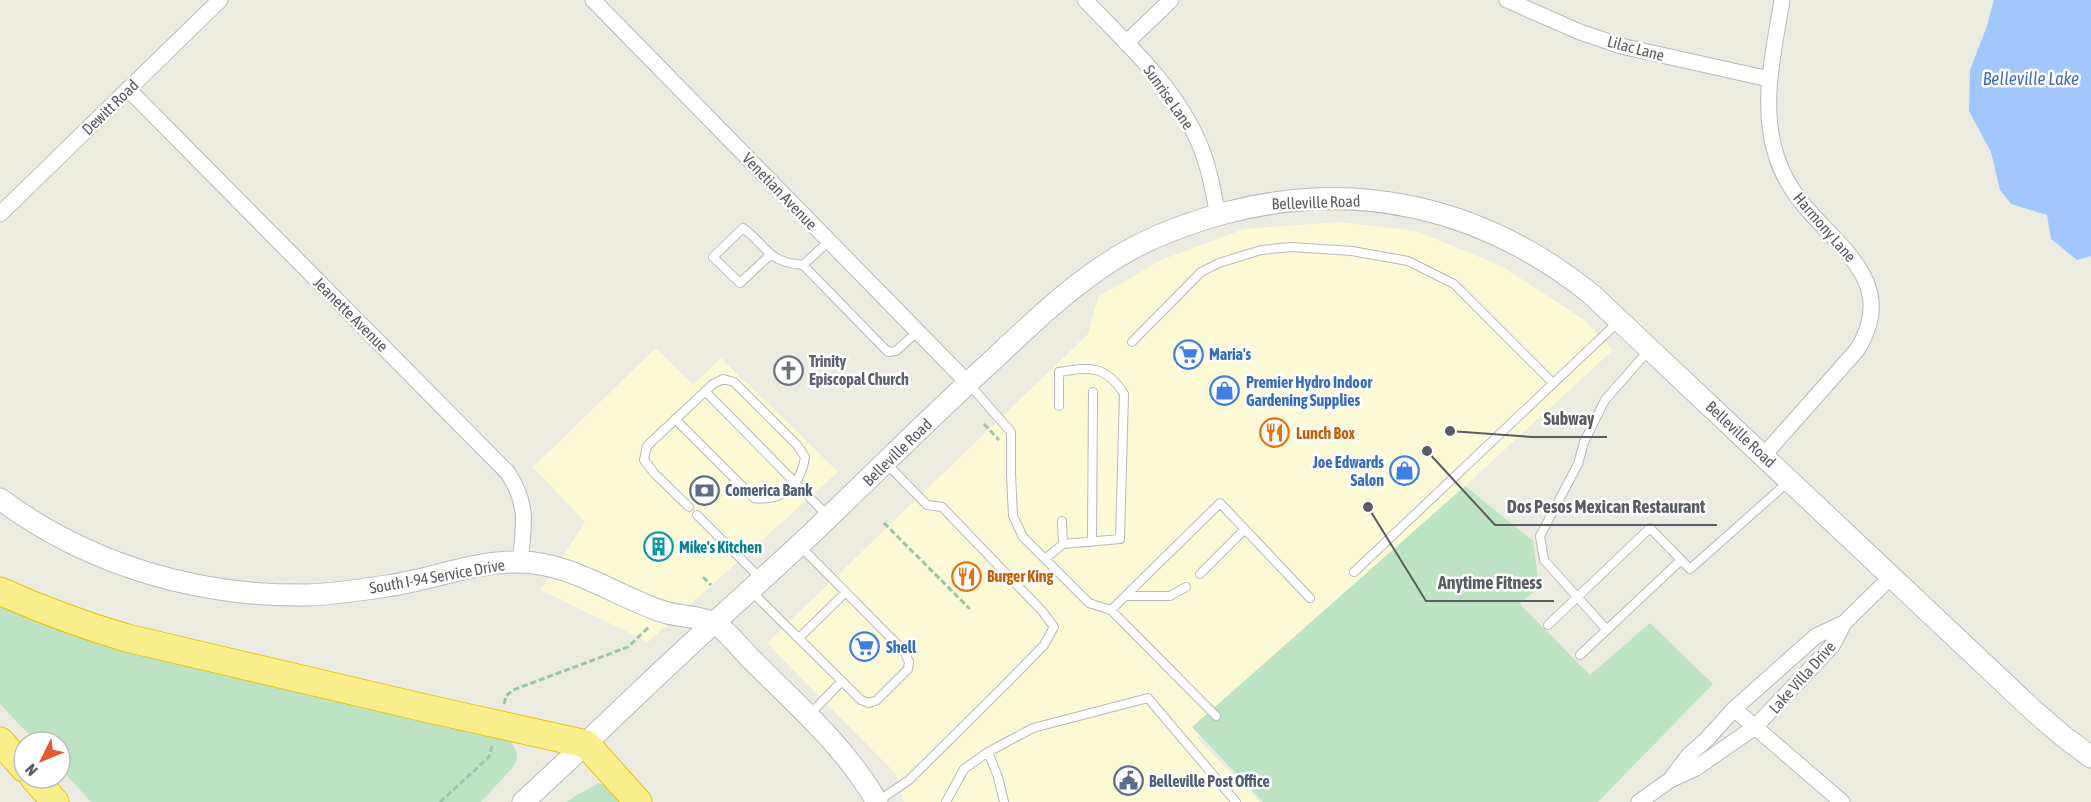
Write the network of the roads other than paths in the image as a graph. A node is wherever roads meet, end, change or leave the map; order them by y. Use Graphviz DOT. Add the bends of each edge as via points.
graph roads {
  1 [pos="220,0"];
  2 [pos="592,0"];
  3 [pos="1085,0"];
  4 [pos="1171,0"];
  5 [pos="1507,0"];
  6 [pos="1782,0"];
  7 [pos="1126,43"];
  8 [pos="1769,79"];
  9 [pos="128,89"];
  10 [pos="0,214"];
  11 [pos="1218,215"];
  12 [pos="829,241"];
  13 [pos="770,255"];
  14 [pos="803,265"];
  15 [pos="1619,320"];
  16 [pos="918,331"];
  17 [pos="1132,342"];
  18 [pos="1650,349"];
  19 [pos="968,383"];
  20 [pos="1553,383"];
  21 [pos="705,391"];
  22 [pos="1093,392"];
  23 [pos="1059,406"];
  24 [pos="675,419"];
  25 [pos="1764,455"];
  26 [pos="886,463"];
  27 [pos="1790,480"];
  28 [pos="797,483"];
  29 [pos="0,499"];
  30 [pos="689,507"];
  31 [pos="697,515"];
  32 [pos="829,517"];
  33 [pos="1062,520"];
  34 [pos="1245,529"];
  35 [pos="1092,542"];
  36 [pos="799,544"];
  37 [pos="1063,544"];
  38 [pos="1045,559"];
  39 [pos="1681,560"];
  40 [pos="520,562"];
  41 [pos="1354,572"];
  42 [pos="1200,574"];
  43 [pos="1892,576"];
  44 [pos="755,584"];
  45 [pos="1186,587"];
  46 [pos="0,591"];
  47 [pos="846,592"];
  48 [pos="1126,596"];
  49 [pos="1310,598"];
  50 [pos="1577,598"];
  51 [pos="1111,610"];
  52 [pos="714,623"];
  53 [pos="1844,623"];
  54 [pos="1548,625"];
  55 [pos="1607,630"];
  56 [pos="799,638"];
  57 [pos="1580,655"];
  58 [pos="842,681"];
  59 [pos="1734,709"];
  60 [pos="808,716"];
  61 [pos="1216,716"];
  62 [pos="1755,727"];
  63 [pos="0,741"];
  64 [pos="586,744"];
  65 [pos="988,752"];
  66 [pos="12,754"];
  67 [pos="2091,757"];
  68 [pos="1671,780"];
  69 [pos="44,790"];
  70 [pos="55,802"];
  71 [pos="523,802"];
  72 [pos="638,802"];
  73 [pos="877,802"];
  74 [pos="946,802"];
  75 [pos="1004,802"];
  76 [pos="1236,802"];
  77 [pos="1640,802"];
  78 [pos="1842,802"];
  1 -- 9 [label="street, Dewitt Road"];
  2 -- 12 [label="street, Venetian Avenue"];
  3 -- 7 [label="street, Sunrise Lane"];
  4 -- 7 [label="street"];
  5 -- 8 [label="street, Lilac Lane" via="1622,46"];
  6 -- 8 [label="street, Harmony Lane"];
  7 -- 11 [label="street, Sunrise Lane" via="1163,84 1189,123 1206,163"];
  8 -- 25 [label="street, Harmony Lane" via="1770,126 1781,170 1801,202 1856,261 1869,286 1872,308 1868,330 1857,350"];
  9 -- 10 [label="street, Dewitt Road"];
  9 -- 40 [label="street, Jeanette Avenue" via="508,473 523,506"];
  11 -- 15 [label="main road, Belleville Road" via="1259,204 1323,198 1393,203 1427,210 1517,244 1569,277"];
  11 -- 19 [label="main road, Belleville Road" via="1161,234 1101,267 1055,302"];
  12 -- 14 [label="lane"];
  12 -- 16 [label="street, Venetian Avenue"];
  13 -- 13 [label="lane" via="743,228 713,257 740,283"];
  13 -- 14 [label="lane"];
  14 -- 16 [label="lane" via="888,352 896,351"];
  15 -- 18 [label="main road, Belleville Road"];
  15 -- 20 [label="lane"];
  16 -- 19 [label="street, Venetian Avenue"];
  17 -- 20 [label="lane" via="1201,272 1219,263 1261,250 1291,247 1352,251 1408,261 1454,284"];
  18 -- 25 [label="main road, Belleville Road"];
  18 -- 50 [label="lane" via="1605,400 1584,442 1578,464 1540,536 1544,560"];
  19 -- 26 [label="main road, Belleville Road"];
  19 -- 38 [label="lane" via="1011,432 1013,516 1023,537"];
  20 -- 41 [label="lane"];
  21 -- 24 [label="lane"];
  21 -- 28 [label="lane"];
  21 -- 28 [label="lane" via="723,379 734,382 797,445 805,457"];
  22 -- 35 [label="lane"];
  23 -- 35 [label="lane" via="1059,372 1080,368 1104,371 1124,394 1120,539"];
  24 -- 28 [label="lane" via="754,498 767,500"];
  24 -- 30 [label="lane" via="647,446 644,460"];
  25 -- 27 [label="main road, Belleville Road"];
  26 -- 32 [label="main road, Belleville Road"];
  26 -- 73 [label="lane" via="927,505 942,507 1054,627 1044,645 909,780"];
  27 -- 39 [label="lane" via="1690,569"];
  27 -- 43 [label="main road, Belleville Road"];
  28 -- 32 [label="lane"];
  29 -- 40 [label="main road, South I-94 Service Drive" via="78,546 113,561 222,590 309,595 391,586"];
  31 -- 44 [label="lane"];
  32 -- 36 [label="main road, Belleville Road"];
  33 -- 37 [label="lane"];
  34 -- 42 [label="lane"];
  34 -- 48 [label="lane" via="1221,503"];
  34 -- 49 [label="lane"];
  35 -- 37 [label="lane"];
  36 -- 44 [label="main road, Belleville Road"];
  36 -- 47 [label="lane"];
  37 -- 38 [label="lane"];
  38 -- 51 [label="lane" via="1089,603"];
  39 -- 50 [label="lane" via="1650,528"];
  39 -- 55 [label="lane"];
  40 -- 52 [label="main road, South I-94 Service Drive" via="559,569 664,612"];
  43 -- 53 [label="street, Lake Villa Drive"];
  43 -- 67 [label="main road, Belleville Road" via="2035,712"];
  44 -- 52 [label="main road, Belleville Road"];
  44 -- 56 [label="lane"];
  45 -- 48 [label="lane" via="1170,596"];
  46 -- 64 [label="highway" via="127,638"];
  47 -- 56 [label="lane"];
  47 -- 58 [label="lane" via="904,651 909,662 908,669 869,703"];
  48 -- 51 [label="lane"];
  50 -- 54 [label="lane"];
  50 -- 55 [label="lane"];
  51 -- 61 [label="lane"];
  52 -- 60 [label="main road"];
  52 -- 64 [label="main road, Belleville Road"];
  53 -- 59 [label="street, Lake Villa Drive" via="1816,636"];
  53 -- 62 [label="street, Lake Villa Drive" via="1832,646"];
  55 -- 57 [label="lane"];
  56 -- 58 [label="lane"];
  58 -- 60 [label="lane"];
  59 -- 62 [label="street, Lake Villa Drive"];
  59 -- 68 [label="street, Lake Villa Drive" via="1689,755"];
  60 -- 73 [label="main road" via="850,761"];
  62 -- 68 [label="street, Lake Villa Drive" via="1696,768"];
  62 -- 78 [label="street, Lake Villa Drive"];
  63 -- 66 [label="highway"];
  64 -- 71 [label="main road, Belleville Road"];
  64 -- 72 [label="highway"];
  65 -- 74 [label="lane" via="964,769"];
  65 -- 75 [label="lane"];
  65 -- 76 [label="lane" via="1034,728 1148,698"];
  68 -- 77 [label="street, Lake Villa Drive"];
  69 -- 70 [label="highway"];
}
